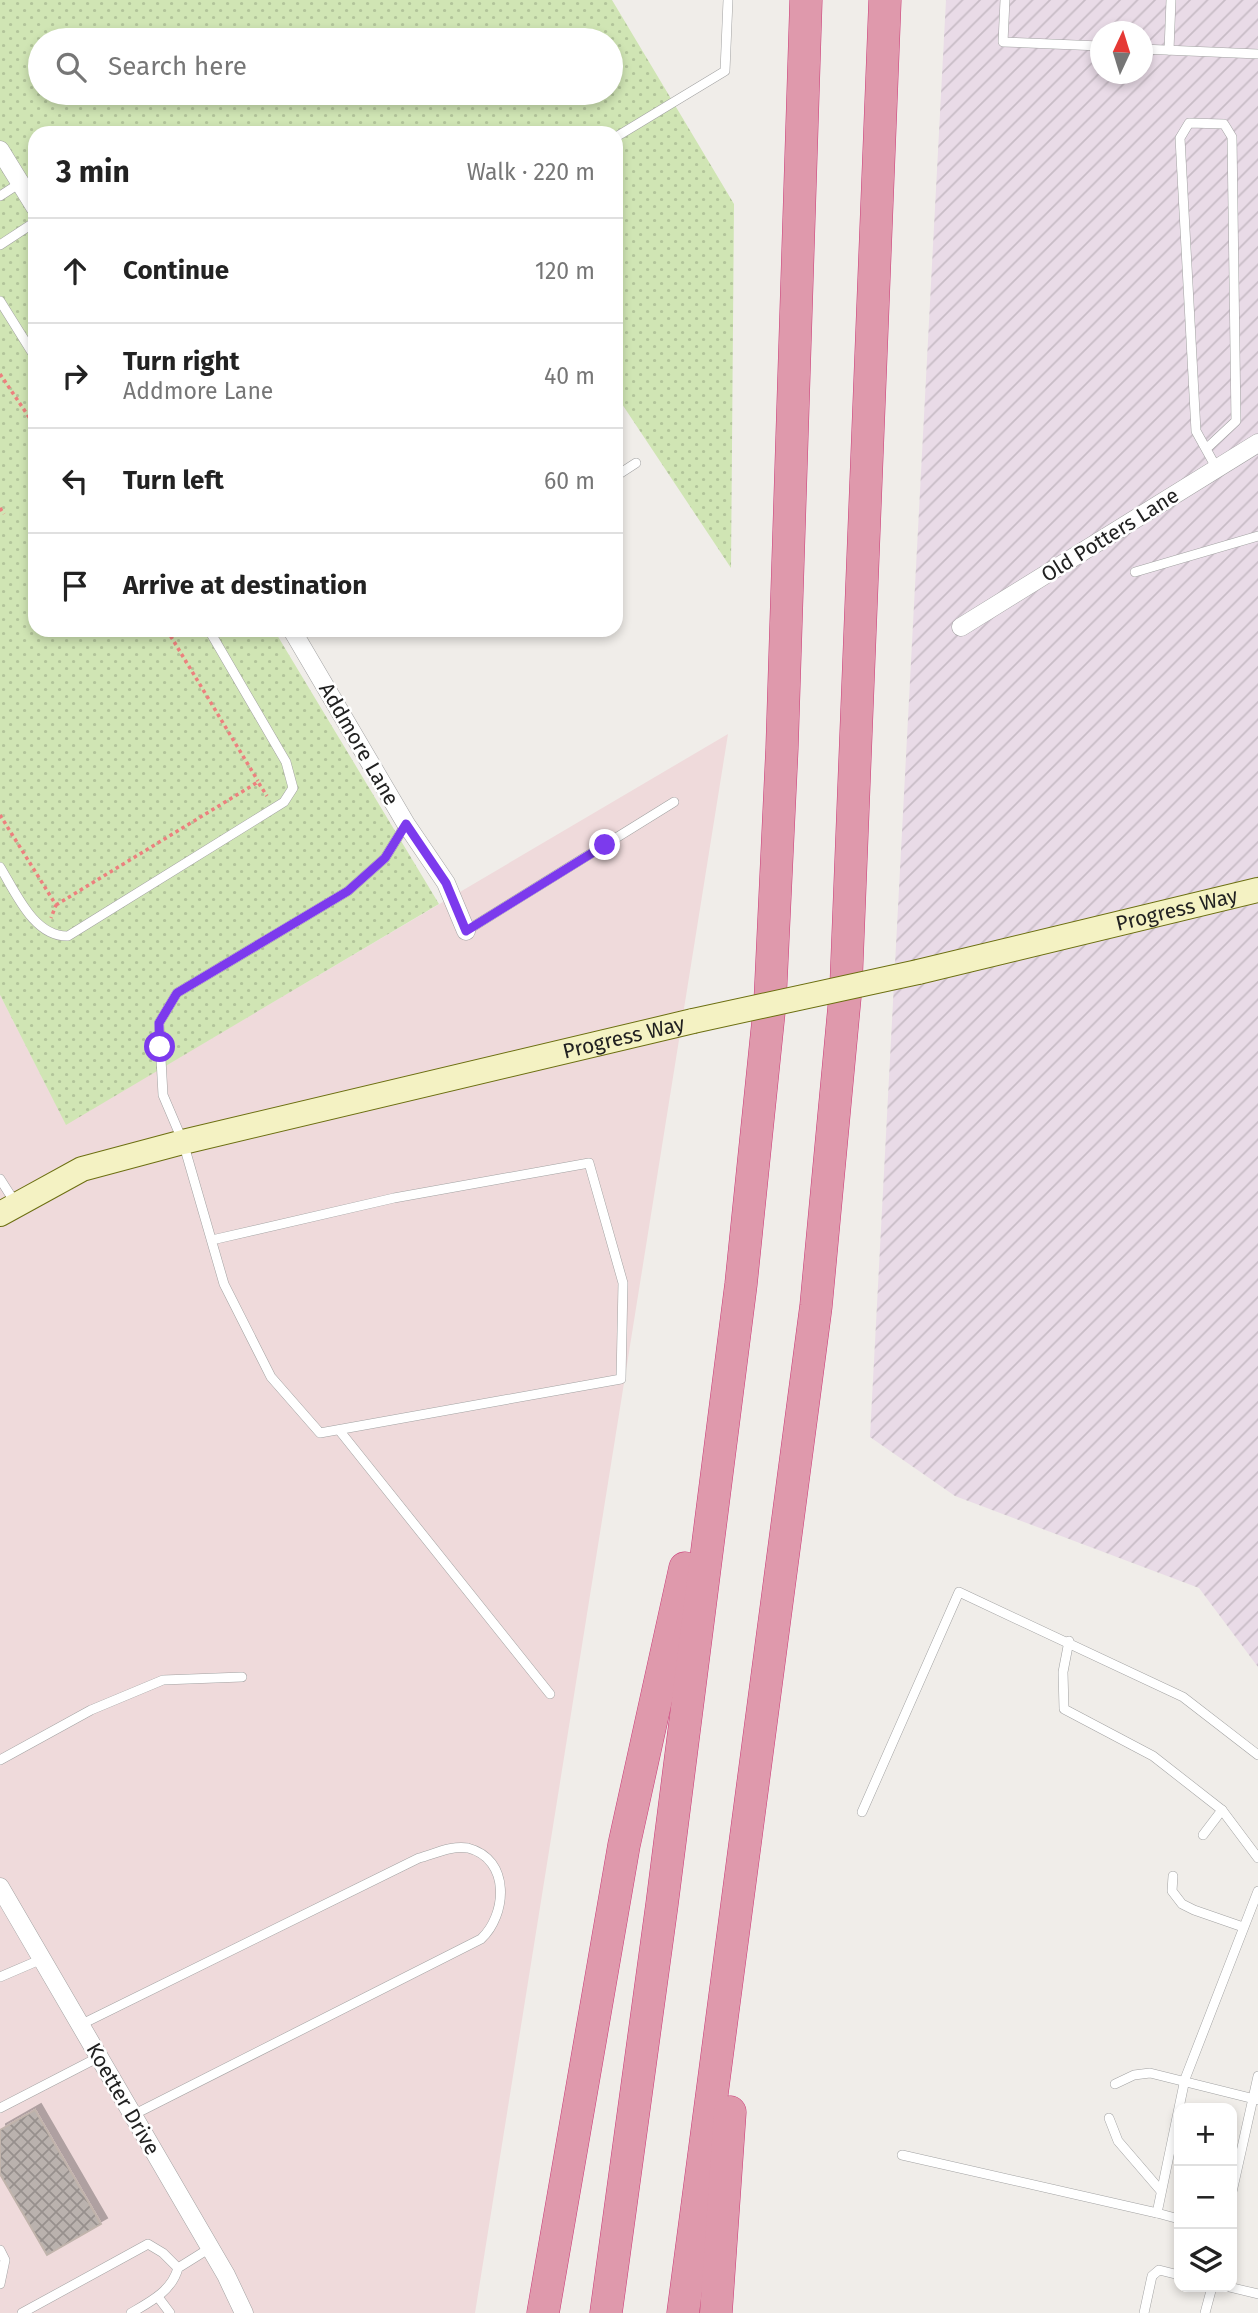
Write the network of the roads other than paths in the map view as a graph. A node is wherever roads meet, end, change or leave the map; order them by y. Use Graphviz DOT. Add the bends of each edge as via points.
graph roads {
  1 [pos="728,0"];
  2 [pos="806,0"];
  3 [pos="885,0"];
  4 [pos="1005,0"];
  5 [pos="1171,0"];
  6 [pos="1090,46"];
  7 [pos="1153,49"];
  8 [pos="1169,50"];
  9 [pos="1258,54"];
  10 [pos="623,133"];
  11 [pos="0,149"];
  12 [pos="20,183"];
  13 [pos="0,196"];
  14 [pos="28,196"];
  15 [pos="28,227"];
  16 [pos="0,245"];
  17 [pos="0,301"];
  18 [pos="28,346"];
  19 [pos="1258,443"];
  20 [pos="1206,449"];
  21 [pos="636,463"];
  22 [pos="1217,469"];
  23 [pos="623,471"];
  24 [pos="1258,536"];
  25 [pos="1135,572"];
  26 [pos="961,627"];
  27 [pos="213,637"];
  28 [pos="296,637"];
  29 [pos="674,802"];
  30 [pos="406,824"];
  31 [pos="0,867"];
  32 [pos="1258,890"];
  33 [pos="466,931"];
  34 [pos="183,1142"];
  35 [pos="0,1179"];
  36 [pos="8,1210"];
  37 [pos="212,1240"];
  38 [pos="730,1362"];
  39 [pos="339,1430"];
  40 [pos="1069,1641"];
  41 [pos="242,1676"];
  42 [pos="550,1695"];
  43 [pos="1258,1755"];
  44 [pos="0,1760"];
  45 [pos="1223,1810"];
  46 [pos="751,1812"];
  47 [pos="862,1812"];
  48 [pos="1203,1835"];
  49 [pos="1258,1858"];
  50 [pos="1173,1876"];
  51 [pos="0,1887"];
  52 [pos="1258,1891"];
  53 [pos="1243,1927"];
  54 [pos="42,1959"];
  55 [pos="0,1977"];
  56 [pos="80,2025"];
  57 [pos="99,2057"];
  58 [pos="1258,2076"];
  59 [pos="1185,2080"];
  60 [pos="1115,2084"];
  61 [pos="1255,2100"];
  62 [pos="0,2108"];
  63 [pos="133,2115"];
  64 [pos="1109,2118"];
  65 [pos="902,2155"];
  66 [pos="1237,2172"];
  67 [pos="1161,2191"];
  68 [pos="1157,2213"];
  69 [pos="1174,2218"];
  70 [pos="210,2248"];
  71 [pos="0,2250"];
  72 [pos="178,2268"];
  73 [pos="1174,2274"];
  74 [pos="0,2284"];
  75 [pos="1237,2289"];
  76 [pos="1211,2292"];
  77 [pos="1258,2294"];
  78 [pos="158,2297"];
  79 [pos="22,2313"];
  80 [pos="131,2313"];
  81 [pos="170,2313"];
  82 [pos="244,2313"];
  83 [pos="543,2313"];
  84 [pos="606,2313"];
  85 [pos="683,2313"];
  86 [pos="716,2313"];
  87 [pos="1144,2313"];
  88 [pos="1205,2313"];
  1 -- 10 [label="lane" via="725,71"];
  2 -- 38 [label="highway" via="774,949"];
  3 -- 46 [label="highway" via="846,974 816,1306"];
  4 -- 6 [label="lane" via="1003,42"];
  5 -- 8 [label="lane"];
  7 -- 8 [label="lane"];
  8 -- 9 [label="lane"];
  11 -- 12 [label="street"];
  12 -- 13 [label="lane"];
  12 -- 14 [label="street"];
  15 -- 16 [label="lane"];
  17 -- 18 [label="lane"];
  19 -- 22 [label="street, Old Potters Lane"];
  20 -- 20 [label="lane" via="1236,421 1232,138 1224,124 1189,123 1180,138 1182,180 1196,431"];
  20 -- 22 [label="lane"];
  21 -- 23 [label="lane"];
  22 -- 26 [label="street, Old Potters Lane"];
  24 -- 25 [label="lane"];
  27 -- 31 [label="lane" via="286,762 293,788 284,802 68,936 46,931"];
  28 -- 30 [label="street, Addmore Lane"];
  29 -- 33 [label="lane"];
  30 -- 33 [label="street, Addmore Lane" via="446,883"];
  30 -- 34 [label="lane" via="385,858 348,891 177,993 159,1023 163,1095"];
  32 -- 34 [label="street, Progress Way, bridge"];
  34 -- 36 [label="street, Progress Way" via="82,1169"];
  34 -- 37 [label="lane"];
  35 -- 36 [label="lane"];
  37 -- 39 [label="lane" via="224,1284 271,1377 320,1433"];
  37 -- 39 [label="lane" via="394,1198 589,1163 623,1283 621,1379"];
  38 -- 83 [label="highway" via="624,1845"];
  38 -- 84 [label="highway"];
  39 -- 42 [label="lane"];
  40 -- 43 [label="lane" via="1183,1697"];
  40 -- 45 [label="lane" via="1063,1709 1153,1756"];
  40 -- 47 [label="lane" via="958,1592"];
  41 -- 44 [label="lane" via="163,1680 91,1710"];
  45 -- 48 [label="lane"];
  45 -- 49 [label="lane"];
  46 -- 85 [label="highway"];
  46 -- 86 [label="highway"];
  50 -- 53 [label="lane" via="1172,1891 1182,1904"];
  51 -- 54 [label="street, Koetter Drive"];
  52 -- 53 [label="lane"];
  53 -- 59 [label="lane"];
  54 -- 55 [label="lane"];
  54 -- 56 [label="street, Koetter Drive"];
  56 -- 57 [label="street, Koetter Drive"];
  56 -- 63 [label="lane" via="419,1858 468,1849 485,1858 494,1870 502,1903 498,1919 481,1940"];
  57 -- 62 [label="lane"];
  57 -- 63 [label="street, Koetter Drive"];
  58 -- 61 [label="lane"];
  59 -- 60 [label="lane" via="1150,2073"];
  59 -- 61 [label="lane"];
  59 -- 67 [label="lane"];
  61 -- 66 [label="lane"];
  63 -- 70 [label="street, Koetter Drive"];
  64 -- 67 [label="lane" via="1118,2141"];
  65 -- 68 [label="lane"];
  67 -- 68 [label="lane"];
  68 -- 69 [label="lane"];
  70 -- 72 [label="lane"];
  70 -- 82 [label="street, Koetter Drive"];
  71 -- 74 [label="lane" via="5,2260"];
  72 -- 78 [label="lane" via="175,2279"];
  72 -- 79 [label="lane" via="148,2244"];
  73 -- 87 [label="lane" via="1159,2270 1152,2276"];
  75 -- 77 [label="lane"];
  76 -- 88 [label="lane"];
  78 -- 80 [label="lane"];
  78 -- 81 [label="lane"];
}
